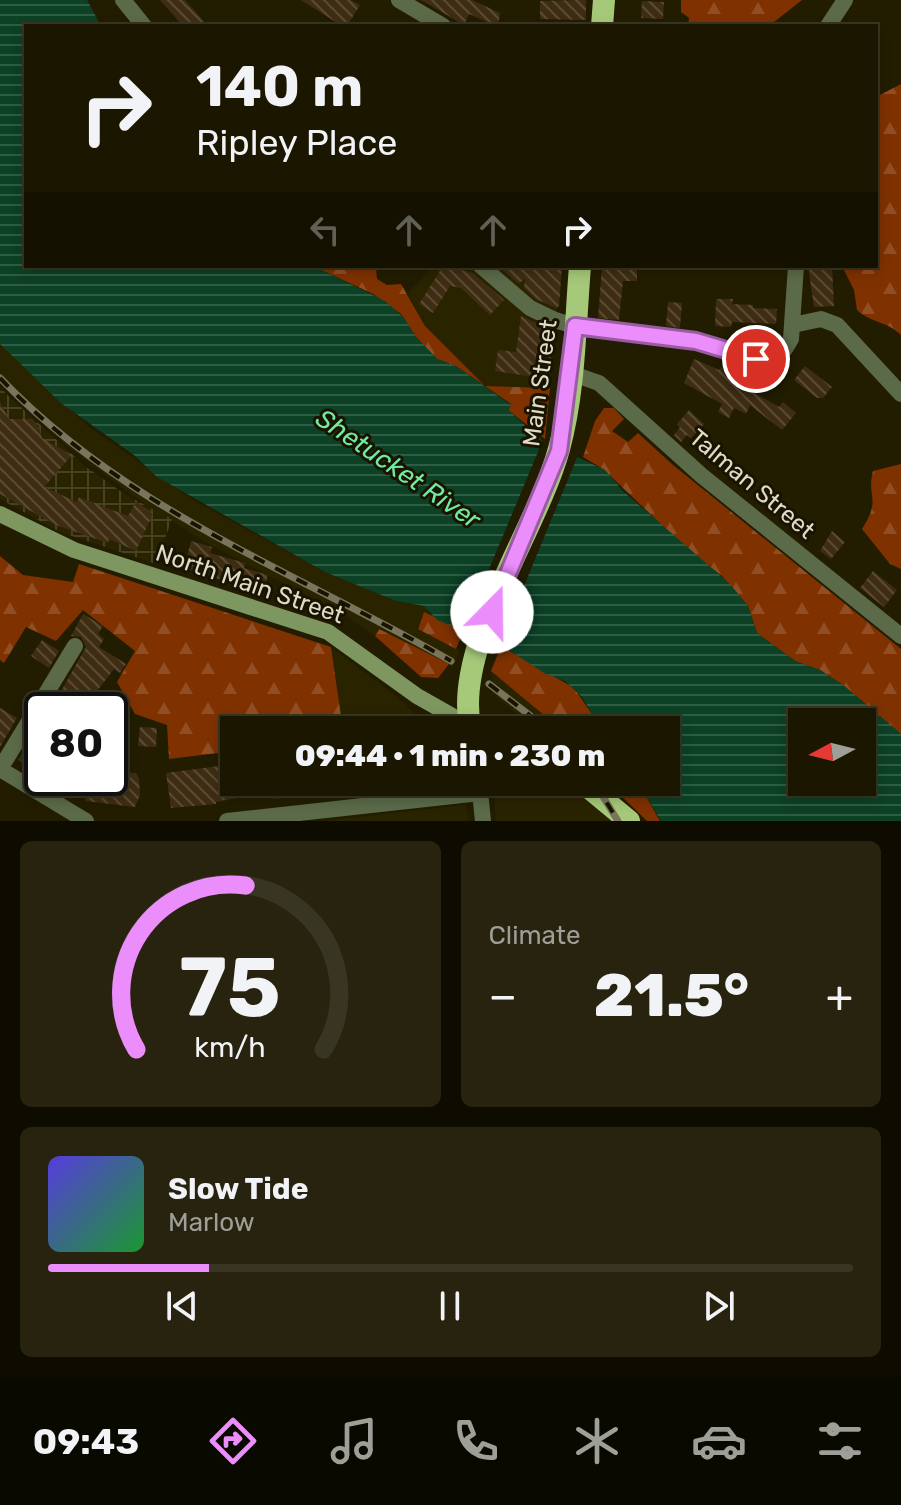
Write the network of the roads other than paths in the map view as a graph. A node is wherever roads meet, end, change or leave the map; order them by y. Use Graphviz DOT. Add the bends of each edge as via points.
graph roads {
  1 [pos="123,0"];
  2 [pos="399,0"];
  3 [pos="604,0"];
  4 [pos="845,0"];
  5 [pos="142,24"];
  6 [pos="440,24"];
  7 [pos="602,24"];
  8 [pos="829,24"];
  9 [pos="483,268"];
  10 [pos="580,268"];
  11 [pos="796,268"];
  12 [pos="793,325"];
  13 [pos="575,326"];
  14 [pos="570,373"];
  15 [pos="901,394"];
  16 [pos="0,514"];
  17 [pos="901,636"];
  18 [pos="75,646"];
  19 [pos="451,716"];
  20 [pos="471,716"];
  21 [pos="0,769"];
  22 [pos="419,796"];
  23 [pos="481,796"];
  24 [pos="599,796"];
  25 [pos="86,821"];
  26 [pos="227,821"];
  27 [pos="483,821"];
  28 [pos="629,821"];
  1 -- 5 [label="street"];
  2 -- 6 [label="street"];
  3 -- 7 [label="highway"];
  4 -- 8 [label="street"];
  9 -- 13 [label="street" via="530,308"];
  10 -- 13 [label="highway, Main Street"];
  11 -- 12 [label="street"];
  12 -- 13 [label="street" via="785,349 764,362 696,341"];
  12 -- 15 [label="street" via="821,319 837,325"];
  13 -- 14 [label="highway, Main Street"];
  14 -- 17 [label="street, Talman Street" via="599,383 701,475"];
  14 -- 20 [label="highway, Main Street" via="560,447 471,664 467,684"];
  16 -- 19 [label="main road, North Main Street" via="74,550 328,632"];
  18 -- 21 [label="street"];
  21 -- 25 [label="street"];
  22 -- 26 [label="street"];
  23 -- 27 [label="street"];
  24 -- 28 [label="highway"];
}
